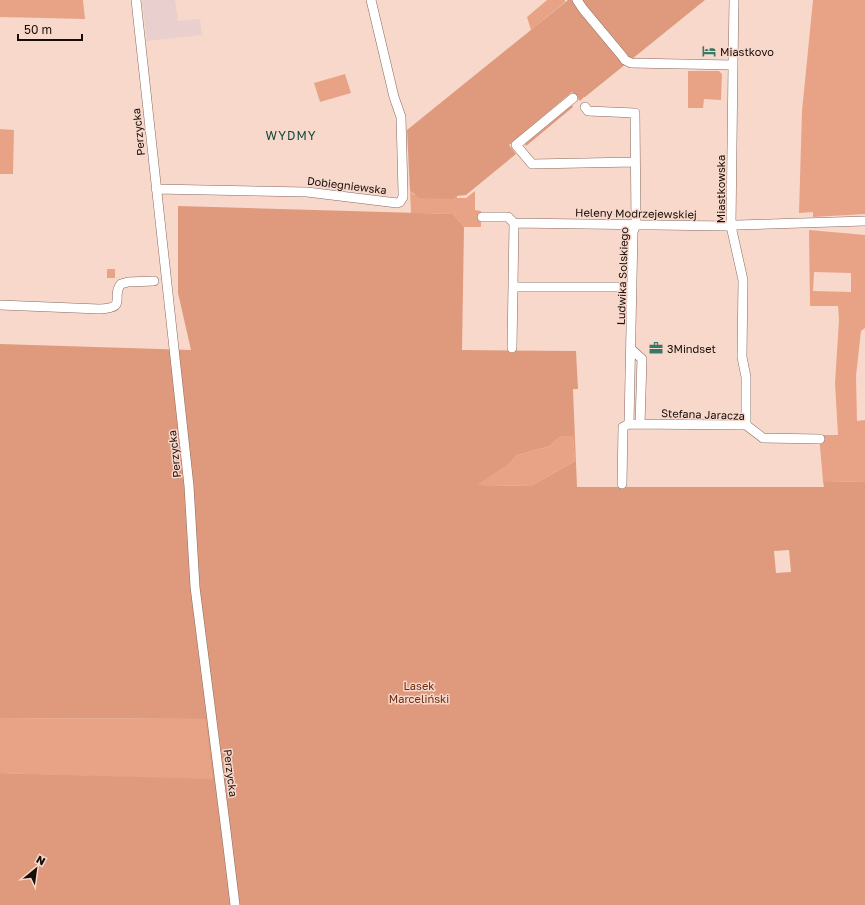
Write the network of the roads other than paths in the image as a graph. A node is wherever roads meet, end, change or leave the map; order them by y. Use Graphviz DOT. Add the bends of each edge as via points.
graph roads {
  1 [pos="136,0"];
  2 [pos="371,0"];
  3 [pos="577,0"];
  4 [pos="734,0"];
  5 [pos="733,65"];
  6 [pos="573,98"];
  7 [pos="585,107"];
  8 [pos="635,162"];
  9 [pos="156,188"];
  10 [pos="482,216"];
  11 [pos="865,221"];
  12 [pos="514,223"];
  13 [pos="636,224"];
  14 [pos="730,226"];
  15 [pos="154,281"];
  16 [pos="513,287"];
  17 [pos="632,287"];
  18 [pos="0,305"];
  19 [pos="512,348"];
  20 [pos="631,349"];
  21 [pos="629,424"];
  22 [pos="640,424"];
  23 [pos="746,425"];
  24 [pos="820,439"];
  25 [pos="622,484"];
  26 [pos="235,905"];
  1 -- 9 [label="street, Perzycka"];
  2 -- 9 [label="street, Dobiegniewska" via="401,117 403,197 400,202 307,192"];
  3 -- 5 [label="street" via="625,60 631,63"];
  4 -- 5 [label="street, Miastkowska"];
  5 -- 14 [label="street, Miastkowska"];
  6 -- 8 [label="street" via="516,146 532,164"];
  7 -- 8 [label="street, Ludwika Solskiego" via="588,111 635,112"];
  8 -- 13 [label="street, Ludwika Solskiego"];
  9 -- 26 [label="street, Perzycka" via="189,486 195,587"];
  10 -- 12 [label="street, Heleny Modrzejewskiej" via="508,217"];
  11 -- 14 [label="street, Heleny Modrzejewskiej"];
  12 -- 13 [label="street, Heleny Modrzejewskiej"];
  12 -- 16 [label="street"];
  13 -- 14 [label="street, Heleny Modrzejewskiej"];
  13 -- 17 [label="street, Ludwika Solskiego" via="633,232"];
  14 -- 23 [label="street, Miastkowska" via="743,280 742,357 746,377"];
  15 -- 18 [label="street" via="121,284 116,304 109,309"];
  16 -- 17 [label="street"];
  16 -- 19 [label="street"];
  17 -- 20 [label="street, Ludwika Solskiego"];
  20 -- 21 [label="street, Ludwika Solskiego"];
  20 -- 22 [label="street" via="642,359"];
  21 -- 22 [label="street, Stefana Jaracza"];
  21 -- 25 [label="street, Ludwika Solskiego" via="623,427"];
  22 -- 23 [label="street, Stefana Jaracza"];
  23 -- 24 [label="street, Stefana Jaracza" via="763,438"];
}
